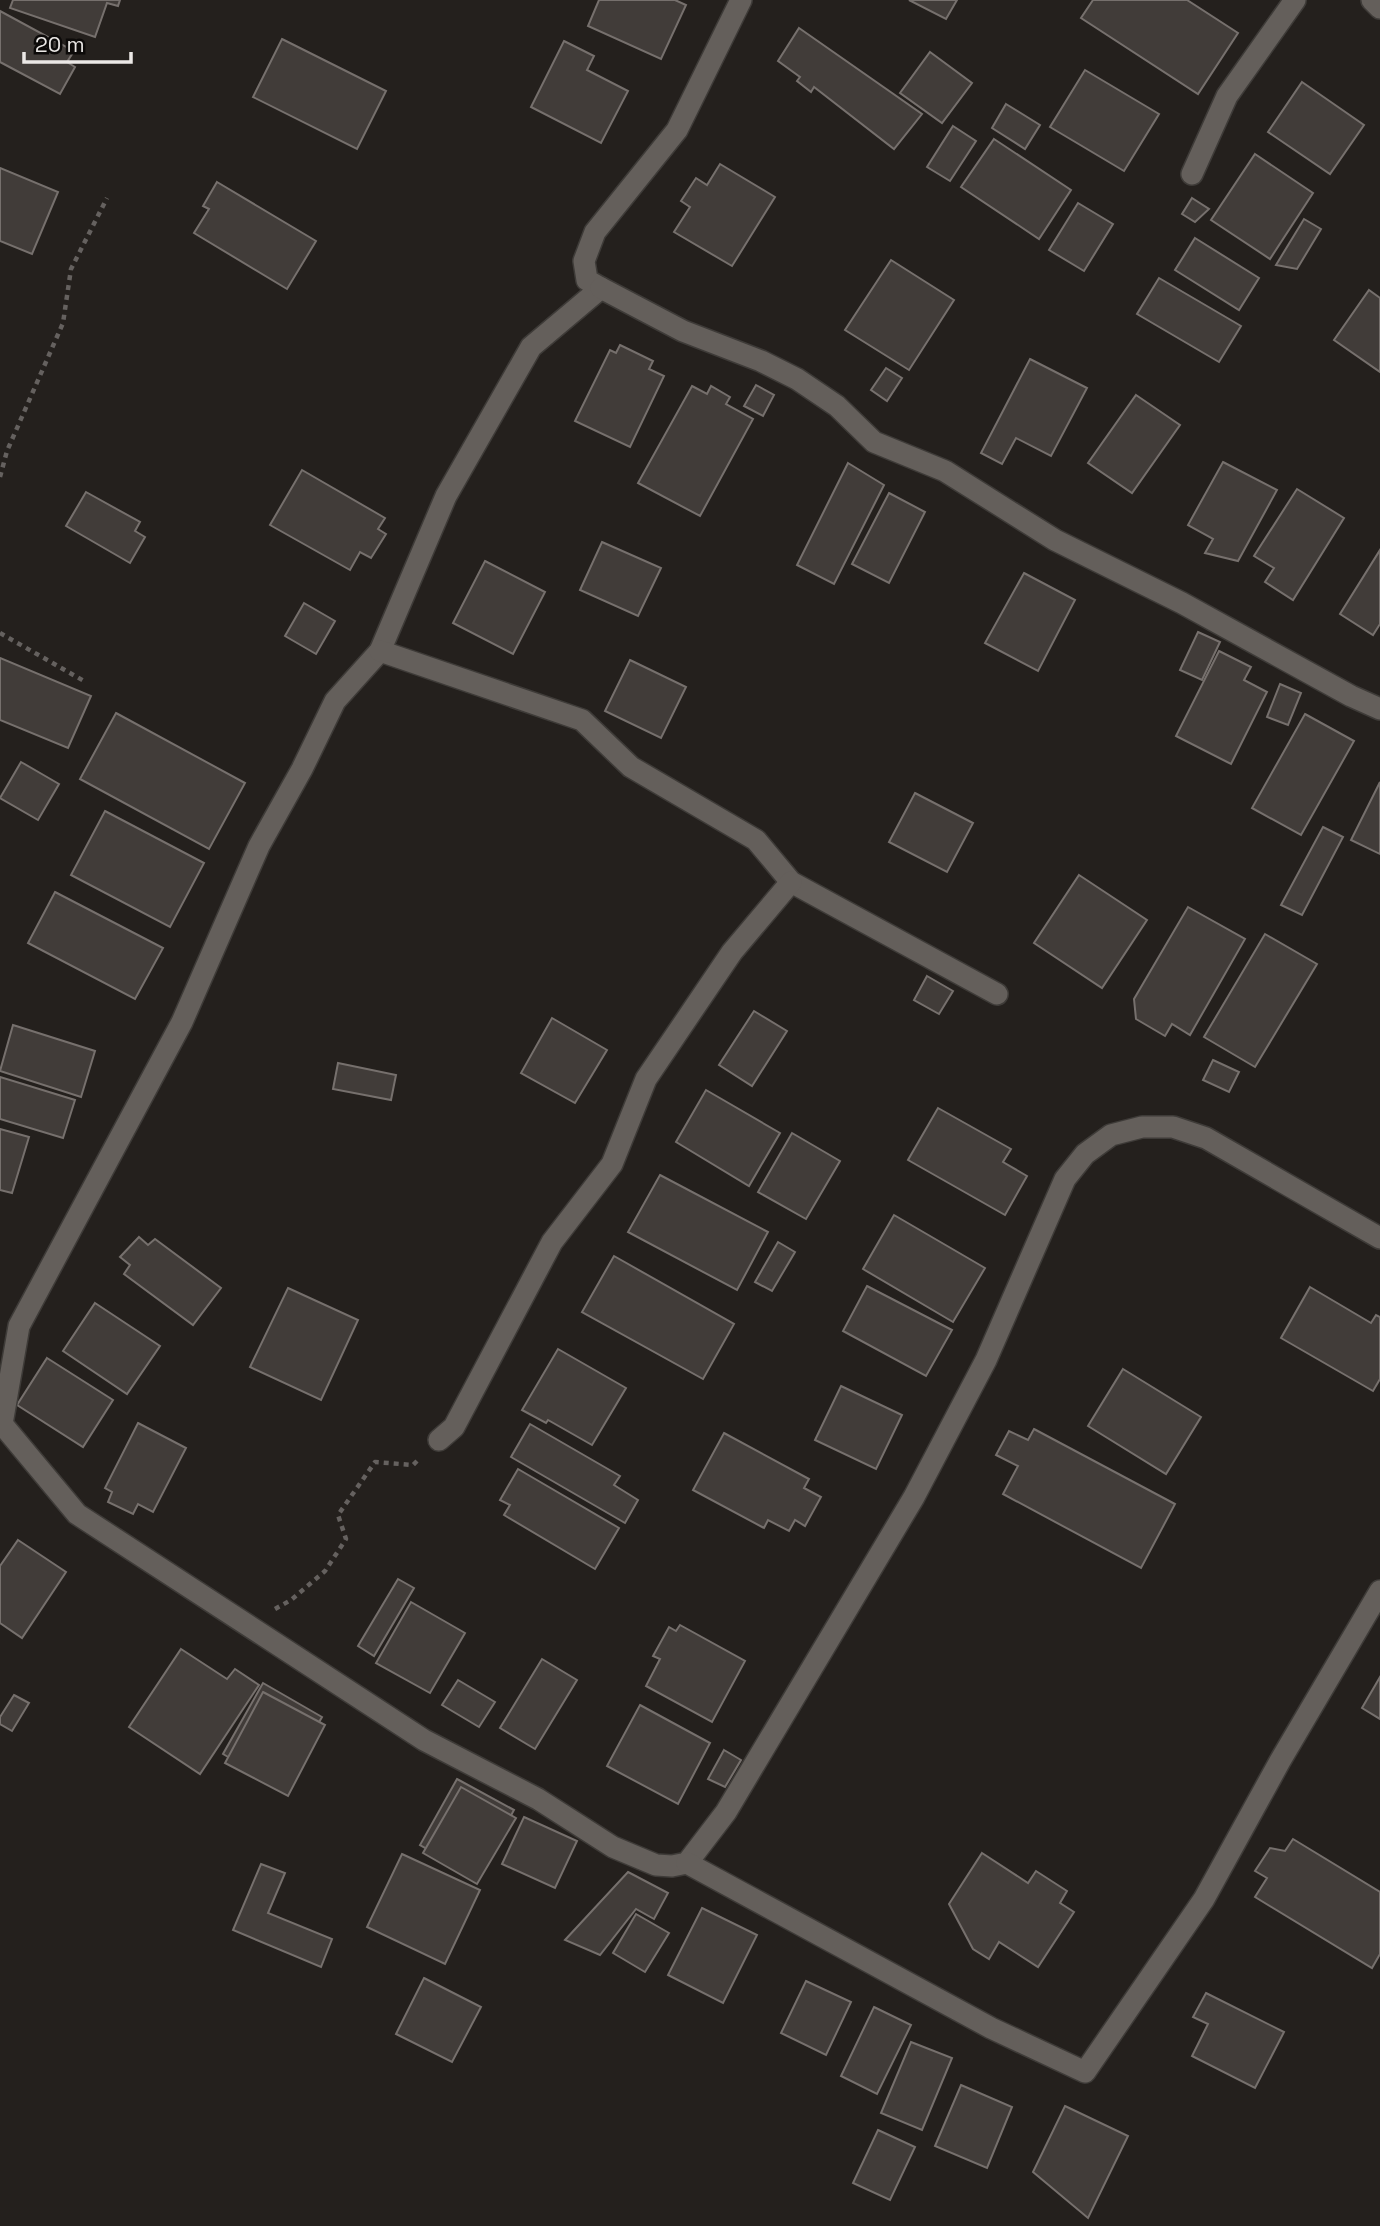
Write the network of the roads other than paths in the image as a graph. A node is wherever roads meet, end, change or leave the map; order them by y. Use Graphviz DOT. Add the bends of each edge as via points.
graph roads {
  1 [pos="741,0"];
  2 [pos="1295,0"];
  3 [pos="1372,0"];
  4 [pos="1380,8"];
  5 [pos="1192,174"];
  6 [pos="601,288"];
  7 [pos="380,651"];
  8 [pos="1380,709"];
  9 [pos="791,882"];
  10 [pos="997,993"];
  11 [pos="1380,1238"];
  12 [pos="439,1440"];
  13 [pos="1380,1591"];
  14 [pos="687,1863"];
  1 -- 6 [label="street" via="677,131 595,232 584,261 587,280"];
  2 -- 5 [label="street" via="1227,96"];
  3 -- 4 [label="street"];
  6 -- 7 [label="street" via="531,347 446,496"];
  6 -- 8 [label="street" via="683,331 797,379 837,406 874,442 944,471 1055,540"];
  7 -- 9 [label="street" via="582,720 631,766 756,840"];
  7 -- 14 [label="street" via="335,701 259,846 182,1023 19,1326 2,1424 77,1514 424,1740 538,1799 613,1847 656,1866"];
  9 -- 10 [label="street"];
  9 -- 12 [label="street" via="732,951 646,1079 612,1164 552,1242 454,1427"];
  11 -- 14 [label="street" via="1206,1138 1173,1127 1142,1127 1111,1135 1085,1154 1065,1179 986,1360 914,1497 726,1812"];
  13 -- 14 [label="street" via="1204,1899 1085,2072 990,2028"];
}
